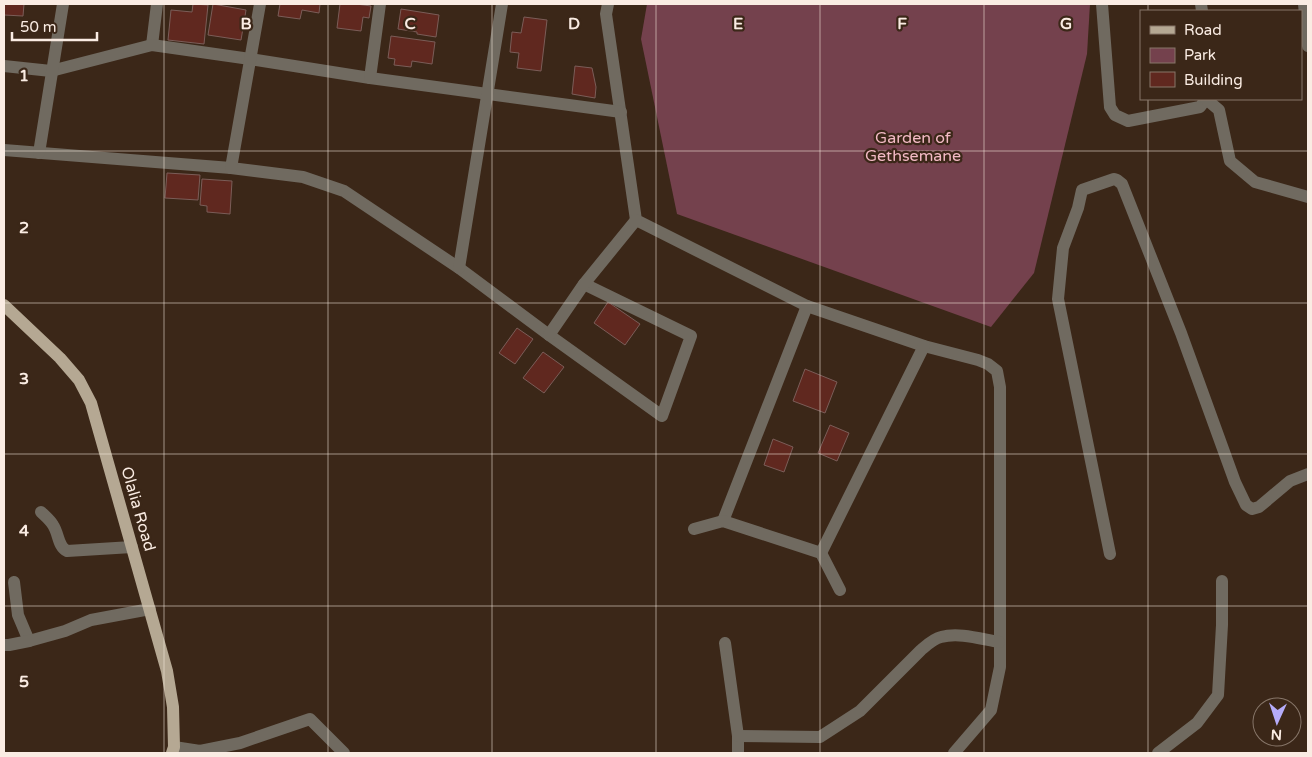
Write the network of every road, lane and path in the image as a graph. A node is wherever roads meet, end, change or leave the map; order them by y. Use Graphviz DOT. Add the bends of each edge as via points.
graph roads {
  1 [pos="62,4"];
  2 [pos="157,4"];
  3 [pos="260,4"];
  4 [pos="380,4"];
  5 [pos="502,4"];
  6 [pos="608,4"];
  7 [pos="1102,4"];
  8 [pos="1304,4"];
  9 [pos="152,45"];
  10 [pos="1308,46"];
  11 [pos="250,59"];
  12 [pos="4,66"];
  13 [pos="51,71"];
  14 [pos="370,78"];
  15 [pos="487,94"];
  16 [pos="1205,100"];
  17 [pos="1207,100"];
  18 [pos="621,112"];
  19 [pos="4,150"];
  20 [pos="39,153"];
  21 [pos="232,168"];
  22 [pos="1308,197"];
  23 [pos="636,220"];
  24 [pos="459,268"];
  25 [pos="584,284"];
  26 [pos="4,305"];
  27 [pos="807,306"];
  28 [pos="548,335"];
  29 [pos="924,346"];
  30 [pos="1308,474"];
  31 [pos="41,512"];
  32 [pos="723,522"];
  33 [pos="694,530"];
  34 [pos="132,548"];
  35 [pos="821,553"];
  36 [pos="1110,554"];
  37 [pos="1222,581"];
  38 [pos="14,582"];
  39 [pos="840,590"];
  40 [pos="150,609"];
  41 [pos="29,641"];
  42 [pos="999,642"];
  43 [pos="725,643"];
  44 [pos="4,645"];
  45 [pos="738,736"];
  46 [pos="173,750"];
  47 [pos="344,753"];
  48 [pos="738,753"];
  49 [pos="954,753"];
  50 [pos="1158,753"];
  1 -- 13 [label="street"];
  2 -- 9 [label="street"];
  3 -- 11 [label="street"];
  4 -- 14 [label="street"];
  5 -- 15 [label="street"];
  6 -- 18 [label="street" via="606,14"];
  7 -- 16 [label="street" via="1110,107 1115,115 1128,120 1200,107"];
  8 -- 10 [label="street"];
  9 -- 11 [label="street"];
  9 -- 13 [label="street"];
  11 -- 14 [label="street"];
  11 -- 21 [label="street"];
  12 -- 13 [label="street"];
  13 -- 20 [label="street"];
  14 -- 15 [label="street"];
  15 -- 18 [label="street"];
  15 -- 24 [label="street"];
  17 -- 22 [label="street" via="1219,110 1230,161 1255,182"];
  18 -- 23 [label="street"];
  19 -- 20 [label="street"];
  20 -- 21 [label="street"];
  21 -- 24 [label="street" via="302,177 344,191"];
  23 -- 25 [label="street"];
  23 -- 27 [label="street"];
  24 -- 28 [label="street"];
  25 -- 28 [label="street"];
  25 -- 28 [label="street" via="692,336 662,416"];
  26 -- 34 [label="main road, Olalia Road" via="79,380 90,403"];
  27 -- 29 [label="street"];
  27 -- 32 [label="street"];
  29 -- 35 [label="street"];
  29 -- 42 [label="street" via="978,360 997,371 1000,387"];
  30 -- 36 [label="street" via="1290,481 1259,507 1252,509 1246,505 1122,184 1114,179 1082,190 1063,248 1058,300"];
  31 -- 34 [label="street" via="57,531 63,549"];
  32 -- 33 [label="street"];
  32 -- 35 [label="street"];
  34 -- 40 [label="main road, Olalia Road"];
  35 -- 39 [label="street"];
  37 -- 50 [label="street" via="1218,695 1198,722"];
  38 -- 41 [label="street" via="18,615"];
  40 -- 41 [label="street" via="91,620"];
  40 -- 46 [label="main road, Olalia Road" via="173,707"];
  41 -- 44 [label="street"];
  42 -- 45 [label="street" via="957,635 940,637 921,650 860,712 820,737"];
  42 -- 49 [label="street" via="1000,667 991,710"];
  43 -- 45 [label="street"];
  45 -- 48 [label="street"];
  46 -- 47 [label="street" via="200,751 240,743 310,719"];
}
